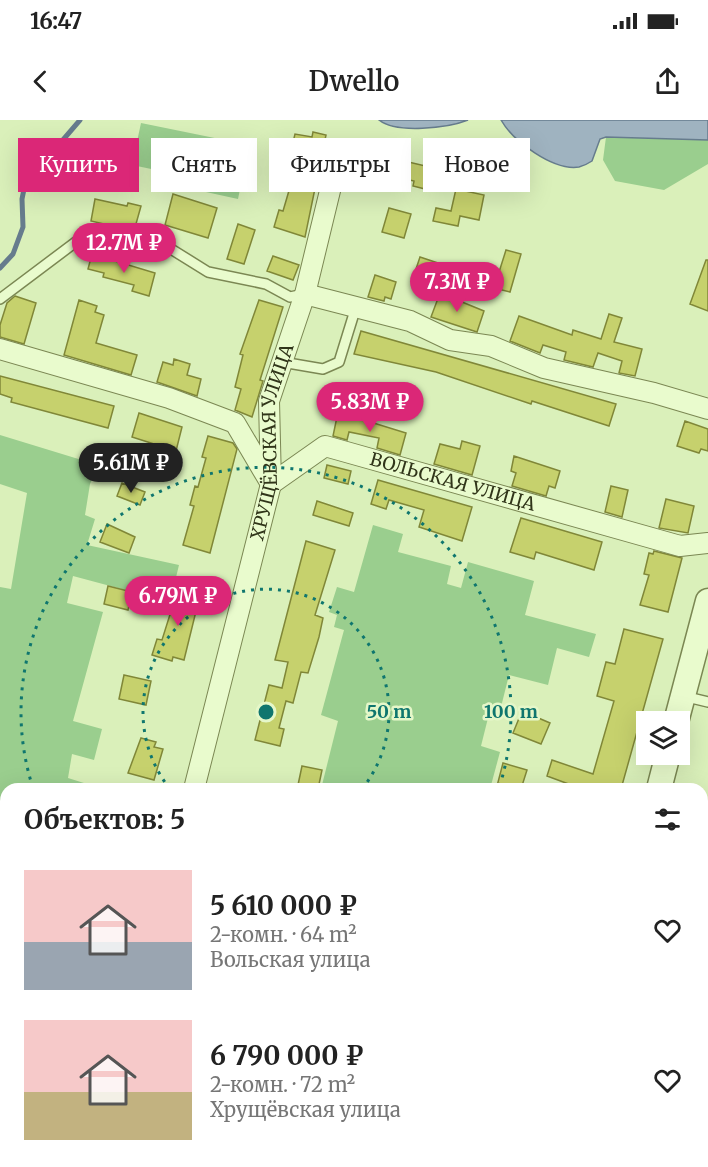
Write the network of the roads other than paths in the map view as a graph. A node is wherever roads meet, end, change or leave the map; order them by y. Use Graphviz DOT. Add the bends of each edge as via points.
graph roads {
  1 [pos="330,192"];
  2 [pos="305,294"];
  3 [pos="0,299"];
  4 [pos="356,307"];
  5 [pos="0,349"];
  6 [pos="282,362"];
  7 [pos="708,409"];
  8 [pos="271,484"];
  9 [pos="708,543"];
  10 [pos="708,601"];
  11 [pos="683,696"];
  12 [pos="708,702"];
  13 [pos="679,711"];
  14 [pos="665,765"];
  15 [pos="196,783"];
  16 [pos="660,783"];
  1 -- 2 [label="street, ХРУЩЁВСКАЯ УЛИЦА"];
  2 -- 3 [label="lane" via="290,297 266,284 208,273 162,244 77,241"];
  2 -- 4 [label="street"];
  2 -- 6 [label="street, ХРУЩЁВСКАЯ УЛИЦА"];
  4 -- 6 [label="lane" via="339,362 323,369"];
  4 -- 7 [label="street" via="410,321 450,340 491,346 544,368"];
  5 -- 8 [label="street" via="169,398 235,423"];
  6 -- 8 [label="street, ХРУЩЁВСКАЯ УЛИЦА" via="269,401"];
  8 -- 9 [label="street, ВОЛЬСКАЯ УЛИЦА" via="325,446 680,546"];
  8 -- 15 [label="street, ХРУЩЁВСКАЯ УЛИЦА"];
  10 -- 11 [label="street"];
  11 -- 12 [label="lane"];
  11 -- 13 [label="street"];
  14 -- 16 [label="street"];
}
